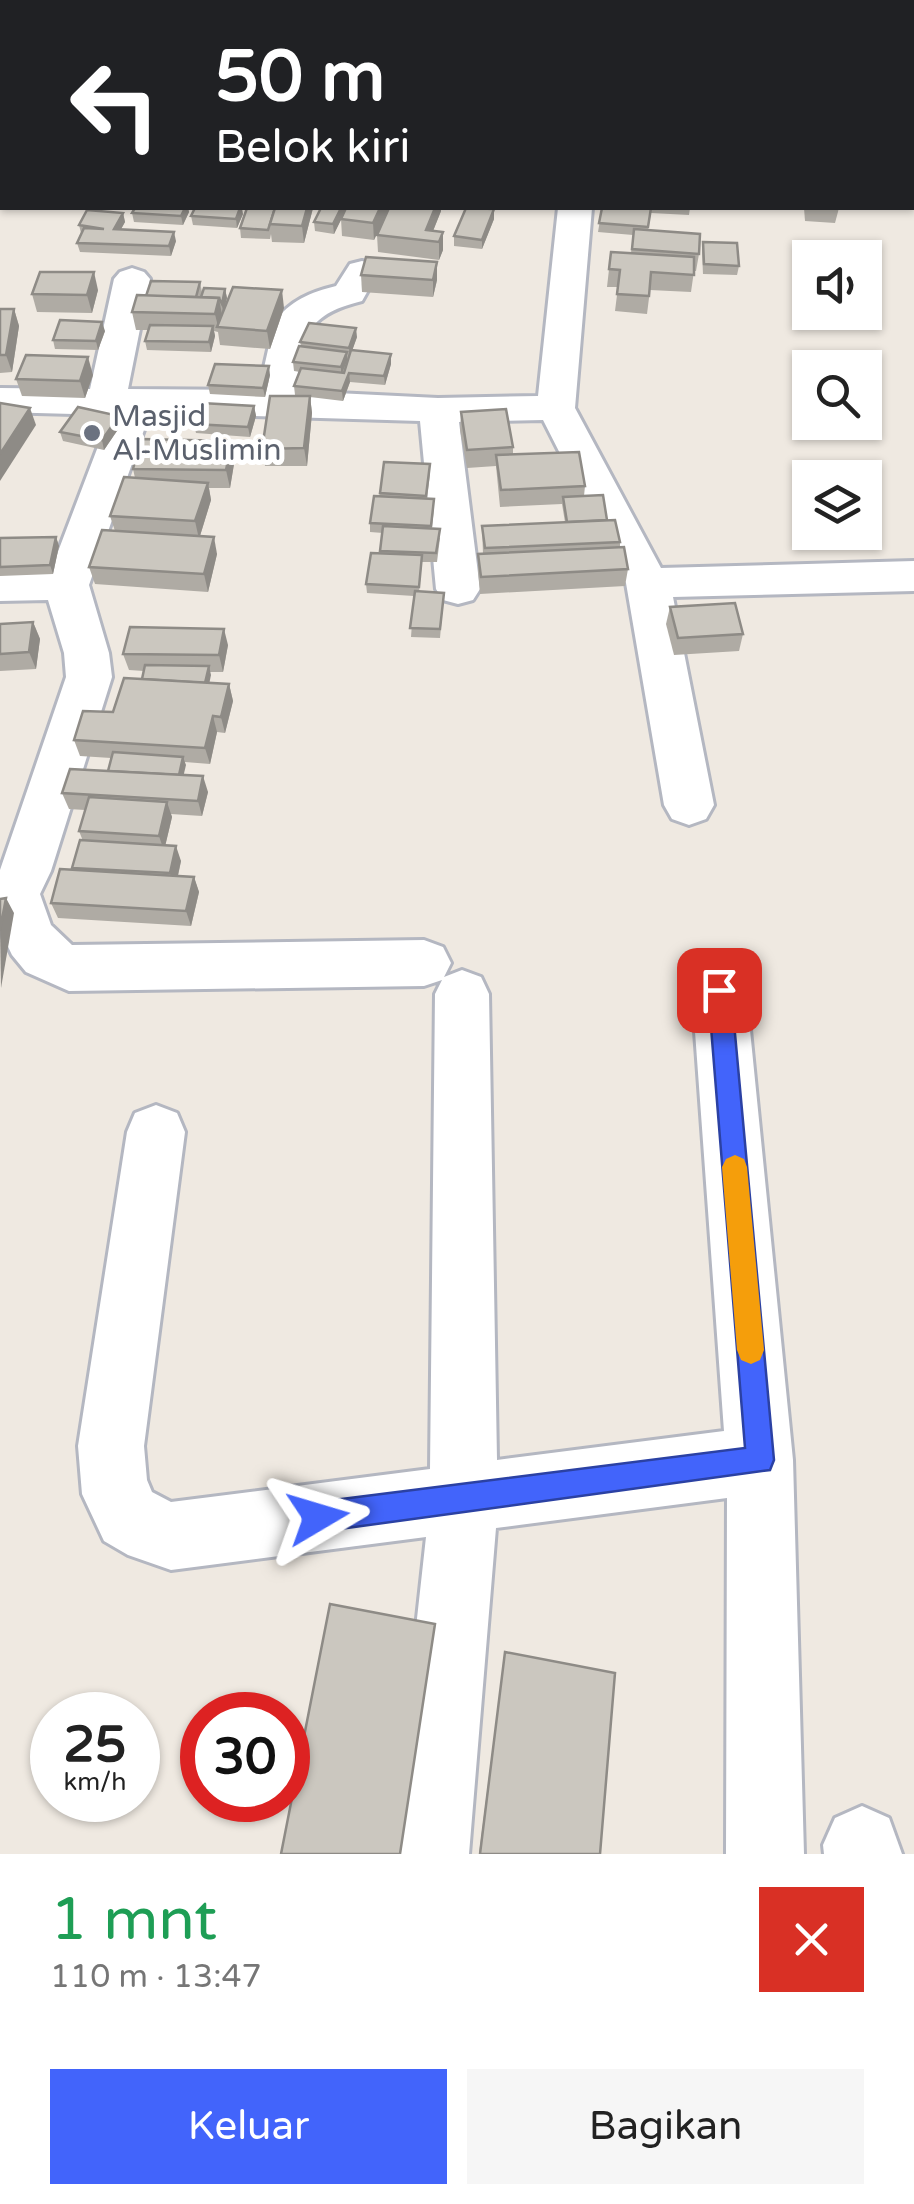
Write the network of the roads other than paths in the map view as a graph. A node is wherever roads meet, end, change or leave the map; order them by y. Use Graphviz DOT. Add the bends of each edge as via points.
graph roads {
  1 [pos="576,210"];
  2 [pos="362,272"];
  3 [pos="132,279"];
  4 [pos="0,400"];
  5 [pos="275,402"];
  6 [pos="120,403"];
  7 [pos="556,408"];
  8 [pos="438,410"];
  9 [pos="914,576"];
  10 [pos="648,583"];
  11 [pos="66,585"];
  12 [pos="0,586"];
  13 [pos="458,589"];
  14 [pos="689,805"];
  15 [pos="7,893"];
  16 [pos="719,990"];
  17 [pos="156,1132"];
  18 [pos="760,1460"];
  19 [pos="464,1499"];
  20 [pos="430,1854"];
  21 [pos="765,1854"];
  1 -- 7 [label="street"];
  2 -- 5 [label="street" via="349,293 321,300 292,323"];
  3 -- 6 [label="street"];
  4 -- 6 [label="street"];
  5 -- 6 [label="street"];
  5 -- 8 [label="street"];
  6 -- 11 [label="street"];
  7 -- 8 [label="street"];
  7 -- 10 [label="street"];
  8 -- 13 [label="street"];
  9 -- 10 [label="street"];
  10 -- 14 [label="street"];
  11 -- 12 [label="street"];
  11 -- 15 [label="street" via="88,652 89,677 26,872"];
  15 -- 19 [label="street" via="36,950 69,968 443,978"];
  16 -- 18 [label="street"];
  17 -- 19 [label="street" via="111,1446 112,1484 124,1516 146,1531 171,1536"];
  18 -- 19 [label="street"];
  18 -- 21 [label="street"];
  19 -- 20 [label="street"];
}
